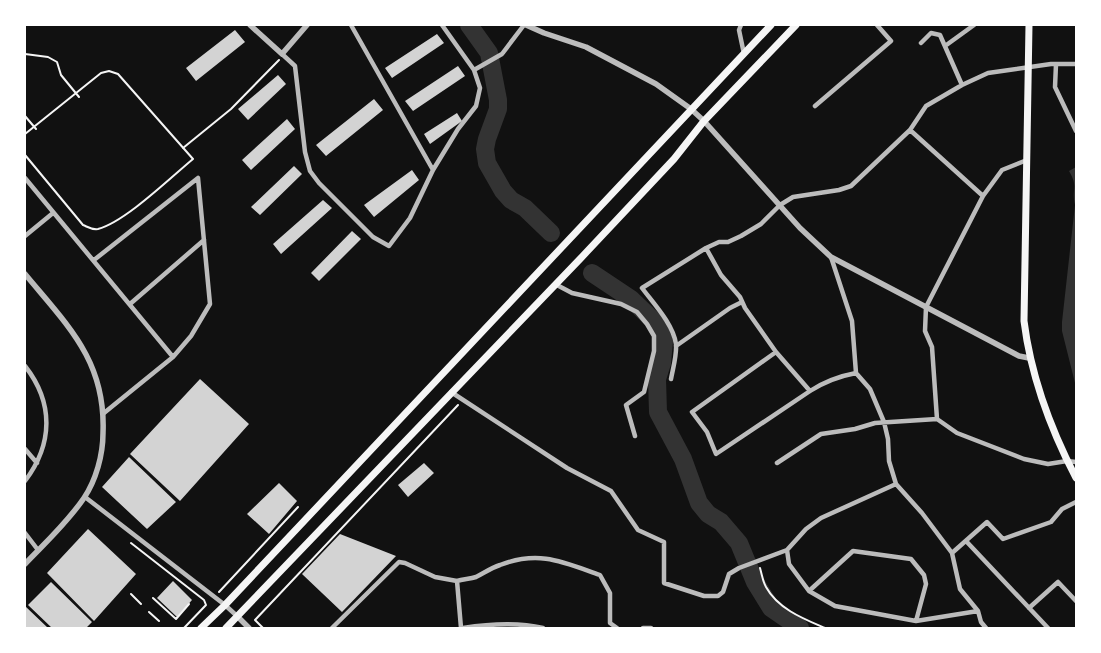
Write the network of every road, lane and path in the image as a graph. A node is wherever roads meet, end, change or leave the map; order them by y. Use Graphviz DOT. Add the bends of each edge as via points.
graph roads {
  1 [pos="250,25"];
  2 [pos="307,25"];
  3 [pos="351,25"];
  4 [pos="442,25"];
  5 [pos="525,25"];
  6 [pos="771,25"];
  7 [pos="796,25"];
  8 [pos="877,25"];
  9 [pos="974,25"];
  10 [pos="1029,25"];
  11 [pos="740,26"];
  12 [pos="922,43"];
  13 [pos="945,46"];
  14 [pos="25,54"];
  15 [pos="744,54"];
  16 [pos="280,57"];
  17 [pos="1056,64"];
  18 [pos="1076,64"];
  19 [pos="1028,67"];
  20 [pos="474,70"];
  21 [pos="962,85"];
  22 [pos="76,94"];
  23 [pos="79,97"];
  24 [pos="815,106"];
  25 [pos="691,109"];
  26 [pos="25,116"];
  27 [pos="704,121"];
  28 [pos="35,128"];
  29 [pos="910,130"];
  30 [pos="1076,131"];
  31 [pos="25,134"];
  32 [pos="183,148"];
  33 [pos="25,155"];
  34 [pos="1027,160"];
  35 [pos="433,170"];
  36 [pos="25,178"];
  37 [pos="983,196"];
  38 [pos="780,205"];
  39 [pos="53,212"];
  40 [pos="25,236"];
  41 [pos="204,240"];
  42 [pos="706,248"];
  43 [pos="831,257"];
  44 [pos="94,260"];
  45 [pos="25,274"];
  46 [pos="555,284"];
  47 [pos="742,302"];
  48 [pos="130,304"];
  49 [pos="926,307"];
  50 [pos="676,346"];
  51 [pos="776,352"];
  52 [pos="173,357"];
  53 [pos="1029,358"];
  54 [pos="25,366"];
  55 [pos="856,373"];
  56 [pos="671,379"];
  57 [pos="810,391"];
  58 [pos="451,392"];
  59 [pos="463,400"];
  60 [pos="104,412"];
  61 [pos="937,419"];
  62 [pos="884,422"];
  63 [pos="635,436"];
  64 [pos="25,449"];
  65 [pos="1067,461"];
  66 [pos="1076,462"];
  67 [pos="37,463"];
  68 [pos="777,463"];
  69 [pos="1076,478"];
  70 [pos="25,481"];
  71 [pos="896,484"];
  72 [pos="85,497"];
  73 [pos="1076,502"];
  74 [pos="298,507"];
  75 [pos="25,533"];
  76 [pos="125,538"];
  77 [pos="966,541"];
  78 [pos="38,550"];
  79 [pos="786,550"];
  80 [pos="952,552"];
  81 [pos="756,562"];
  82 [pos="25,564"];
  83 [pos="457,581"];
  84 [pos="809,591"];
  85 [pos="219,592"];
  86 [pos="131,594"];
  87 [pos="153,598"];
  88 [pos="1076,601"];
  89 [pos="141,604"];
  90 [pos="189,604"];
  91 [pos="225,605"];
  92 [pos="1029,608"];
  93 [pos="978,611"];
  94 [pos="149,612"];
  95 [pos="237,616"];
  96 [pos="159,621"];
  97 [pos="916,621"];
  98 [pos="184,628"];
  99 [pos="201,628"];
  100 [pos="226,628"];
  101 [pos="249,628"];
  102 [pos="263,628"];
  103 [pos="332,628"];
  104 [pos="462,628"];
  105 [pos="543,628"];
  106 [pos="617,628"];
  107 [pos="643,628"];
  108 [pos="651,628"];
  109 [pos="825,628"];
  110 [pos="986,628"];
  111 [pos="1048,628"];
  1 -- 16 [label="street"];
  2 -- 16 [label="street"];
  3 -- 35 [label="street"];
  4 -- 20 [label="street"];
  5 -- 20 [label="street" via="502,54"];
  5 -- 25 [label="street" via="608,58 656,84"];
  6 -- 15 [label="main road"];
  7 -- 27 [label="main road"];
  8 -- 24 [label="street" via="891,41"];
  9 -- 13 [label="street"];
  10 -- 19 [label="main road"];
  11 -- 15 [label="street" via="738,30"];
  12 -- 13 [label="street" via="931,33 940,35"];
  13 -- 21 [label="street"];
  14 -- 22 [label="path" via="48,57 57,62 61,75"];
  15 -- 25 [label="main road"];
  16 -- 32 [label="path" via="231,109"];
  16 -- 35 [label="street" via="295,66 310,170 373,237 389,246 410,218"];
  17 -- 18 [label="street"];
  17 -- 19 [label="street"];
  17 -- 30 [label="street" via="1055,87"];
  19 -- 21 [label="street" via="988,73"];
  19 -- 34 [label="main road"];
  20 -- 35 [label="street" via="480,88 476,106"];
  21 -- 29 [label="street" via="926,106"];
  22 -- 23 [label="path"];
  22 -- 28 [label="path"];
  22 -- 32 [label="path" via="101,73 118,74"];
  25 -- 27 [label="street"];
  25 -- 91 [label="main road"];
  26 -- 28 [label="path"];
  27 -- 38 [label="street"];
  27 -- 46 [label="main road" via="674,159"];
  28 -- 31 [label="path"];
  29 -- 37 [label="street"];
  29 -- 38 [label="street" via="851,186 793,197"];
  32 -- 33 [label="path" via="193,159 122,217 98,229 83,225"];
  34 -- 37 [label="street" via="1002,170"];
  34 -- 53 [label="main road" via="1024,321"];
  36 -- 39 [label="street"];
  37 -- 49 [label="street"];
  38 -- 42 [label="street" via="761,224 741,236"];
  38 -- 43 [label="street"];
  39 -- 40 [label="street"];
  39 -- 44 [label="street"];
  41 -- 44 [label="street" via="198,178"];
  41 -- 48 [label="street"];
  41 -- 52 [label="street" via="210,304 191,336"];
  42 -- 47 [label="street"];
  42 -- 50 [label="street" via="642,288 666,322"];
  43 -- 49 [label="street"];
  43 -- 55 [label="street" via="852,321"];
  44 -- 48 [label="street"];
  45 -- 60 [label="street" via="79,340 91,361"];
  46 -- 58 [label="main road"];
  46 -- 63 [label="street" via="572,293 629,308 648,324 654,336 654,351 644,392 626,405"];
  47 -- 50 [label="street"];
  47 -- 51 [label="street"];
  48 -- 52 [label="street"];
  49 -- 53 [label="street" via="1019,356"];
  49 -- 61 [label="street" via="925,330 932,347"];
  50 -- 56 [label="street"];
  51 -- 57 [label="street"];
  51 -- 57 [label="street" via="692,412 707,432 716,454"];
  52 -- 60 [label="street"];
  53 -- 65 [label="main road" via="1044,409"];
  54 -- 67 [label="street" via="45,401 47,432"];
  55 -- 57 [label="street" via="841,376"];
  55 -- 62 [label="street" via="870,389"];
  58 -- 59 [label="street"];
  58 -- 95 [label="main road"];
  59 -- 81 [label="street" via="567,468 611,491 638,530 664,542 664,583 704,596 718,596 723,592 729,574"];
  59 -- 102 [label="path" via="255,620"];
  60 -- 72 [label="street" via="103,450"];
  61 -- 62 [label="street"];
  61 -- 65 [label="street" via="957,433 1024,459 1048,464"];
  62 -- 68 [label="street" via="821,434"];
  62 -- 71 [label="street" via="889,461"];
  64 -- 67 [label="street"];
  65 -- 66 [label="street"];
  65 -- 69 [label="main road"];
  67 -- 70 [label="street"];
  71 -- 79 [label="street" via="821,518"];
  71 -- 80 [label="street"];
  72 -- 78 [label="street"];
  72 -- 91 [label="street"];
  73 -- 77 [label="street" via="1062,509 1051,522 1003,539 987,522"];
  74 -- 85 [label="path"];
  75 -- 78 [label="street"];
  76 -- 98 [label="path" via="204,600 206,605"];
  77 -- 80 [label="street"];
  77 -- 92 [label="street"];
  78 -- 82 [label="street"];
  79 -- 81 [label="street"];
  79 -- 84 [label="street" via="789,564"];
  80 -- 93 [label="street" via="960,588"];
  81 -- 109 [label="path" via="766,587 776,600 802,618"];
  83 -- 103 [label="street" via="399,562"];
  83 -- 104 [label="street"];
  83 -- 106 [label="street" via="514,560 546,557 600,575 610,592 610,622"];
  84 -- 97 [label="street" via="835,606"];
  84 -- 97 [label="street" via="852,551 911,559 924,575 926,584"];
  86 -- 89 [label="path"];
  87 -- 90 [label="path" via="176,619"];
  88 -- 92 [label="street" via="1058,582"];
  91 -- 95 [label="street"];
  91 -- 99 [label="main road"];
  92 -- 111 [label="street"];
  93 -- 97 [label="street"];
  93 -- 110 [label="street" via="980,622"];
  94 -- 96 [label="path"];
  95 -- 100 [label="main road"];
  95 -- 101 [label="street"];
  104 -- 105 [label="street" via="510,625"];
  107 -- 108 [label="street"];
}
